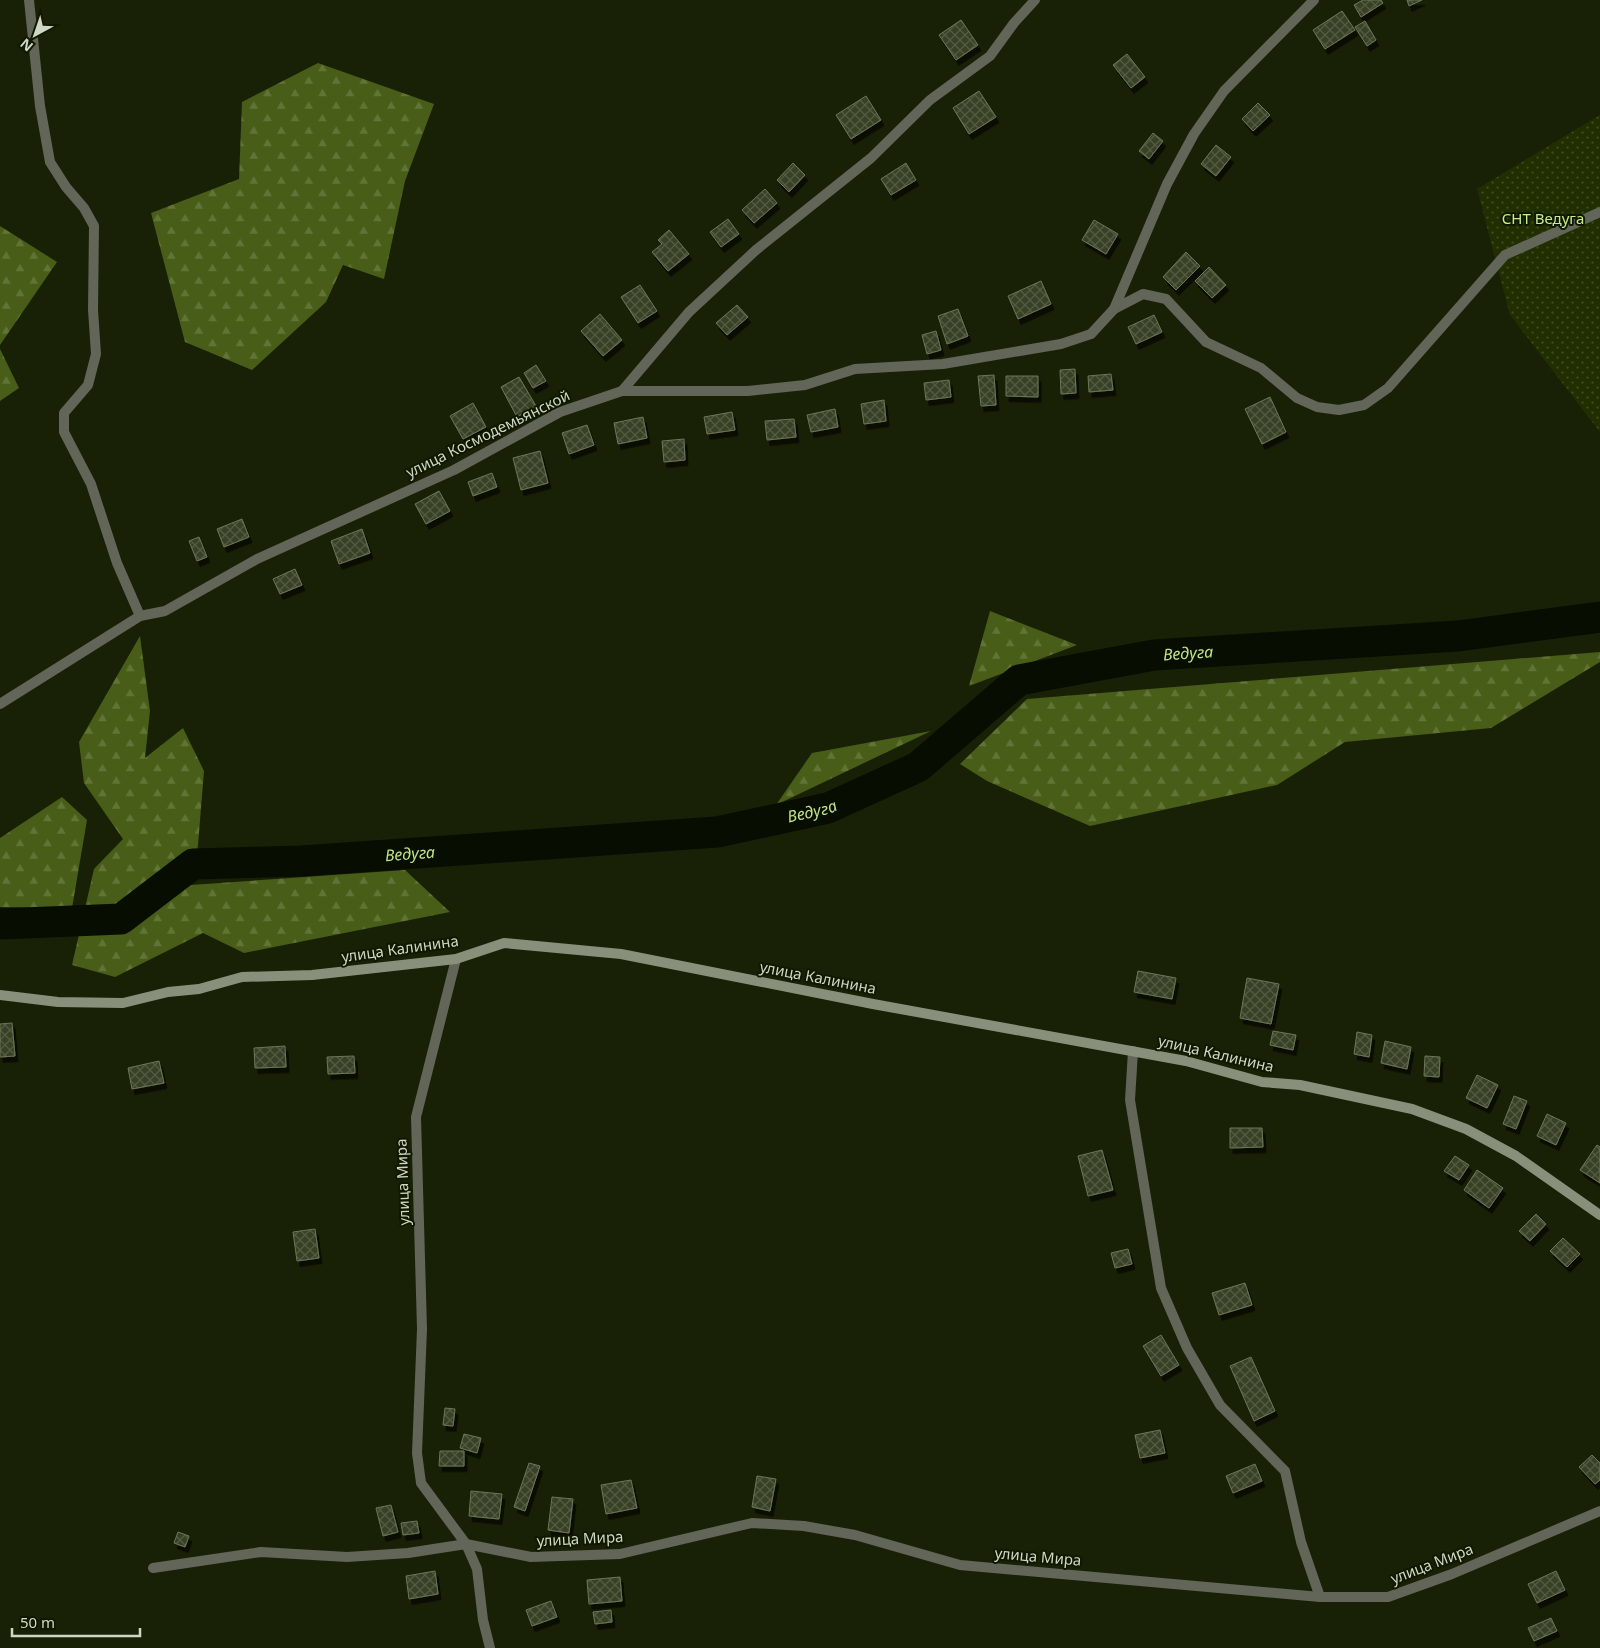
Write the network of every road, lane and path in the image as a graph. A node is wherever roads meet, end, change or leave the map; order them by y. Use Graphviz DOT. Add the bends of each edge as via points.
graph roads {
  1 [pos="29,0"];
  2 [pos="1035,0"];
  3 [pos="1314,0"];
  4 [pos="1600,212"];
  5 [pos="1114,309"];
  6 [pos="622,391"];
  7 [pos="140,616"];
  8 [pos="0,704"];
  9 [pos="456,959"];
  10 [pos="0,995"];
  11 [pos="1133,1051"];
  12 [pos="1600,1215"];
  13 [pos="1600,1511"];
  14 [pos="466,1544"];
  15 [pos="153,1568"];
  16 [pos="1320,1597"];
  17 [pos="490,1648"];
  1 -- 7 [label="street" via="40,106 50,162 94,226 96,354 88,385 64,413 64,432 92,484 117,563"];
  2 -- 6 [label="street" via="990,56 930,100 871,158 756,250 689,312"];
  3 -- 5 [label="street" via="1224,91 1194,134 1166,184"];
  4 -- 5 [label="street" via="1505,255 1388,388 1364,406 1339,410 1317,407 1298,398 1261,368 1206,342 1166,299 1143,294"];
  5 -- 6 [label="street, улица Космодемьянской" via="1091,334 1061,344 943,364 855,369 805,385 748,392"];
  6 -- 7 [label="street, улица Космодемьянской" via="560,412 454,470 257,559 165,610"];
  7 -- 8 [label="street, улица Космодемьянской"];
  9 -- 10 [label="street, улица Калинина" via="312,975 242,977 199,989 168,992 123,1003 58,1002"];
  9 -- 11 [label="street, улица Калинина" via="504,943 621,954"];
  9 -- 14 [label="street, улица Мира" via="416,1117 422,1329 417,1453 421,1484"];
  11 -- 12 [label="street, улица Калинина" via="1186,1061 1262,1082 1300,1085 1412,1109 1466,1129 1516,1156"];
  11 -- 16 [label="street" via="1130,1100 1161,1288 1187,1348 1220,1405 1285,1471 1301,1542"];
  13 -- 16 [label="street, улица Мира" via="1452,1574 1388,1597"];
  14 -- 15 [label="street, улица Мира" via="408,1553 347,1557 261,1552"];
  14 -- 16 [label="street, улица Мира" via="531,1557 620,1554 752,1523 804,1526 855,1535 960,1565"];
  14 -- 17 [label="street, улица Мира" via="477,1569"];
}
